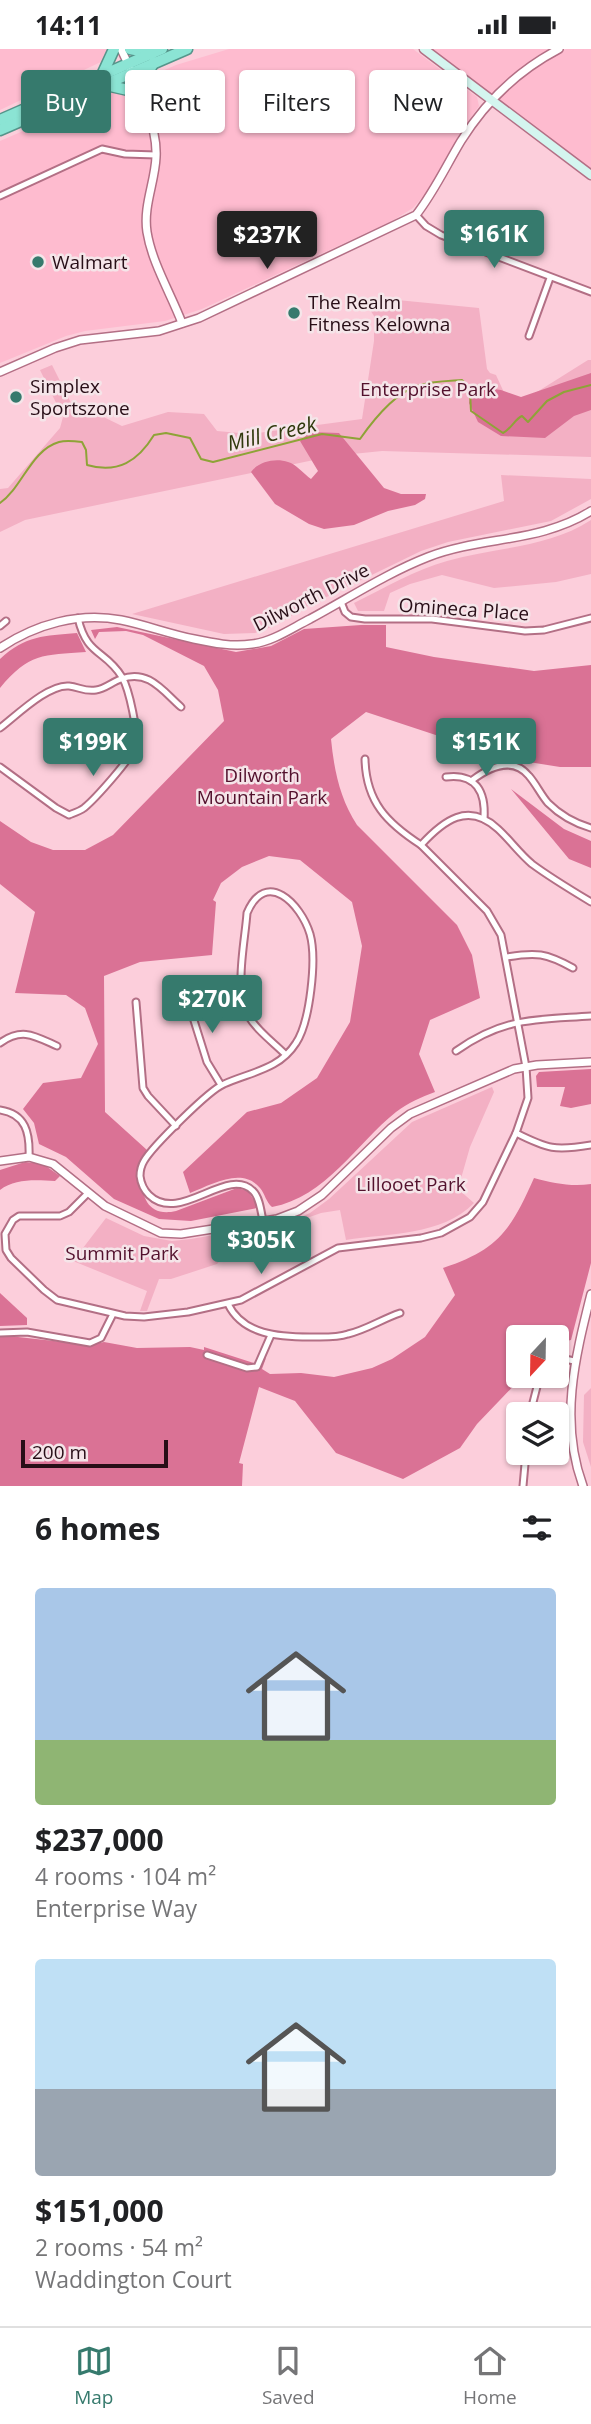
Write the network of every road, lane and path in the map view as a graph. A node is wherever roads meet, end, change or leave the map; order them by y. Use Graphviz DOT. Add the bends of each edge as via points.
graph roads {
  1 [pos="114,49"];
  2 [pos="121,49"];
  3 [pos="130,49"];
  4 [pos="162,49"];
  5 [pos="187,49"];
  6 [pos="424,49"];
  7 [pos="559,49"];
  8 [pos="152,58"];
  9 [pos="130,68"];
  10 [pos="106,70"];
  11 [pos="148,70"];
  12 [pos="111,76"];
  13 [pos="491,100"];
  14 [pos="21,112"];
  15 [pos="0,120"];
  16 [pos="21,120"];
  17 [pos="0,130"];
  18 [pos="154,133"];
  19 [pos="156,155"];
  20 [pos="591,175"];
  21 [pos="0,197"];
  22 [pos="416,215"];
  23 [pos="550,278"];
  24 [pos="591,292"];
  25 [pos="182,323"];
  26 [pos="529,336"];
  27 [pos="0,372"];
  28 [pos="591,511"];
  29 [pos="341,602"];
  30 [pos="78,618"];
  31 [pos="591,618"];
  32 [pos="6,621"];
  33 [pos="0,626"];
  34 [pos="0,648"];
  35 [pos="122,678"];
  36 [pos="181,707"];
  37 [pos="0,729"];
  38 [pos="365,759"];
  39 [pos="0,767"];
  40 [pos="446,778"];
  41 [pos="471,781"];
  42 [pos="484,819"];
  43 [pos="591,828"];
  44 [pos="421,845"];
  45 [pos="591,902"];
  46 [pos="507,957"];
  47 [pos="573,968"];
  48 [pos="186,995"];
  49 [pos="136,1002"];
  50 [pos="591,1016"];
  51 [pos="518,1021"];
  52 [pos="0,1043"];
  53 [pos="57,1046"];
  54 [pos="456,1051"];
  55 [pos="285,1054"];
  56 [pos="591,1062"];
  57 [pos="526,1067"];
  58 [pos="221,1085"];
  59 [pos="0,1110"];
  60 [pos="176,1126"];
  61 [pos="516,1133"];
  62 [pos="591,1145"];
  63 [pos="29,1157"];
  64 [pos="0,1161"];
  65 [pos="87,1194"];
  66 [pos="263,1221"];
  67 [pos="591,1294"];
  68 [pos="228,1304"];
  69 [pos="400,1313"];
  70 [pos="113,1314"];
  71 [pos="0,1333"];
  72 [pos="271,1335"];
  73 [pos="207,1355"];
  74 [pos="569,1360"];
  75 [pos="574,1361"];
  76 [pos="525,1465"];
  77 [pos="523,1486"];
  78 [pos="583,1486"];
  1 -- 10 [label="highway"];
  2 -- 9 [label="street"];
  3 -- 8 [label="highway"];
  4 -- 8 [label="highway"];
  5 -- 8 [label="highway"];
  6 -- 13 [label="main road"];
  7 -- 13 [label="street" via="515,76"];
  8 -- 9 [label="highway"];
  8 -- 11 [label="highway"];
  9 -- 12 [label="highway"];
  13 -- 20 [label="main road"];
  13 -- 22 [label="street"];
  14 -- 15 [label="highway"];
  16 -- 17 [label="highway"];
  18 -- 19 [label="street"];
  19 -- 21 [label="street" via="102,149"];
  19 -- 25 [label="street" via="146,230"];
  22 -- 23 [label="street" via="441,235"];
  22 -- 25 [label="street"];
  23 -- 24 [label="street"];
  23 -- 26 [label="street"];
  25 -- 27 [label="street" via="159,331 80,340"];
  28 -- 29 [label="street, Dilworth Drive" via="552,531 429,557"];
  29 -- 30 [label="street, Dilworth Drive" via="254,644 227,645 122,621"];
  29 -- 31 [label="street, Omineca Place" via="351,617 432,619 525,631"];
  30 -- 34 [label="street, Dilworth Drive" via="40,627"];
  30 -- 35 [label="street" via="82,636"];
  32 -- 33 [label="street"];
  35 -- 36 [label="street" via="141,675"];
  35 -- 37 [label="street" via="98,690 54,688"];
  35 -- 39 [label="street" via="136,744 131,757 83,809 69,815 55,808"];
  38 -- 44 [label="street" via="376,803 386,818"];
  40 -- 41 [label="street" via="460,776"];
  41 -- 42 [label="street" via="481,791"];
  41 -- 43 [label="street" via="498,765 512,765 526,772 561,815"];
  42 -- 44 [label="street" via="449,819"];
  42 -- 45 [label="street" via="532,864"];
  44 -- 46 [label="street" via="487,911"];
  46 -- 47 [label="street" via="546,954"];
  46 -- 51 [label="street"];
  48 -- 58 [label="street" via="207,1062"];
  49 -- 60 [label="street" via="143,1088"];
  50 -- 51 [label="street"];
  51 -- 54 [label="street" via="490,1030"];
  51 -- 57 [label="street"];
  52 -- 53 [label="street" via="21,1033"];
  55 -- 55 [label="street" via="302,1029 313,951 294,902 270,892 259,895 247,913 241,991 248,1016"];
  55 -- 58 [label="street" via="272,1066"];
  56 -- 57 [label="street"];
  57 -- 61 [label="street" via="528,1098"];
  57 -- 66 [label="street" via="410,1114 323,1195 298,1210"];
  58 -- 60 [label="street"];
  59 -- 63 [label="street" via="18,1116 26,1126"];
  60 -- 66 [label="street" via="140,1170 145,1191 153,1200 178,1203 229,1185 242,1185 253,1191"];
  61 -- 62 [label="street" via="551,1148"];
  61 -- 68 [label="street" via="483,1202 456,1226 421,1238 338,1248"];
  63 -- 64 [label="street"];
  63 -- 65 [label="street" via="53,1164"];
  65 -- 66 [label="street" via="161,1233"];
  65 -- 70 [label="street" via="60,1216 19,1216 9,1226 4,1242 11,1258 57,1300"];
  67 -- 75 [label="street"];
  68 -- 70 [label="street" via="166,1315"];
  68 -- 72 [label="street" via="243,1322"];
  69 -- 72 [label="street" via="348,1335"];
  70 -- 71 [label="street" via="101,1338 90,1343 27,1332"];
  72 -- 73 [label="street" via="257,1367"];
  74 -- 75 [label="street"];
  75 -- 78 [label="street" via="570,1435"];
  76 -- 77 [label="street"];
}
